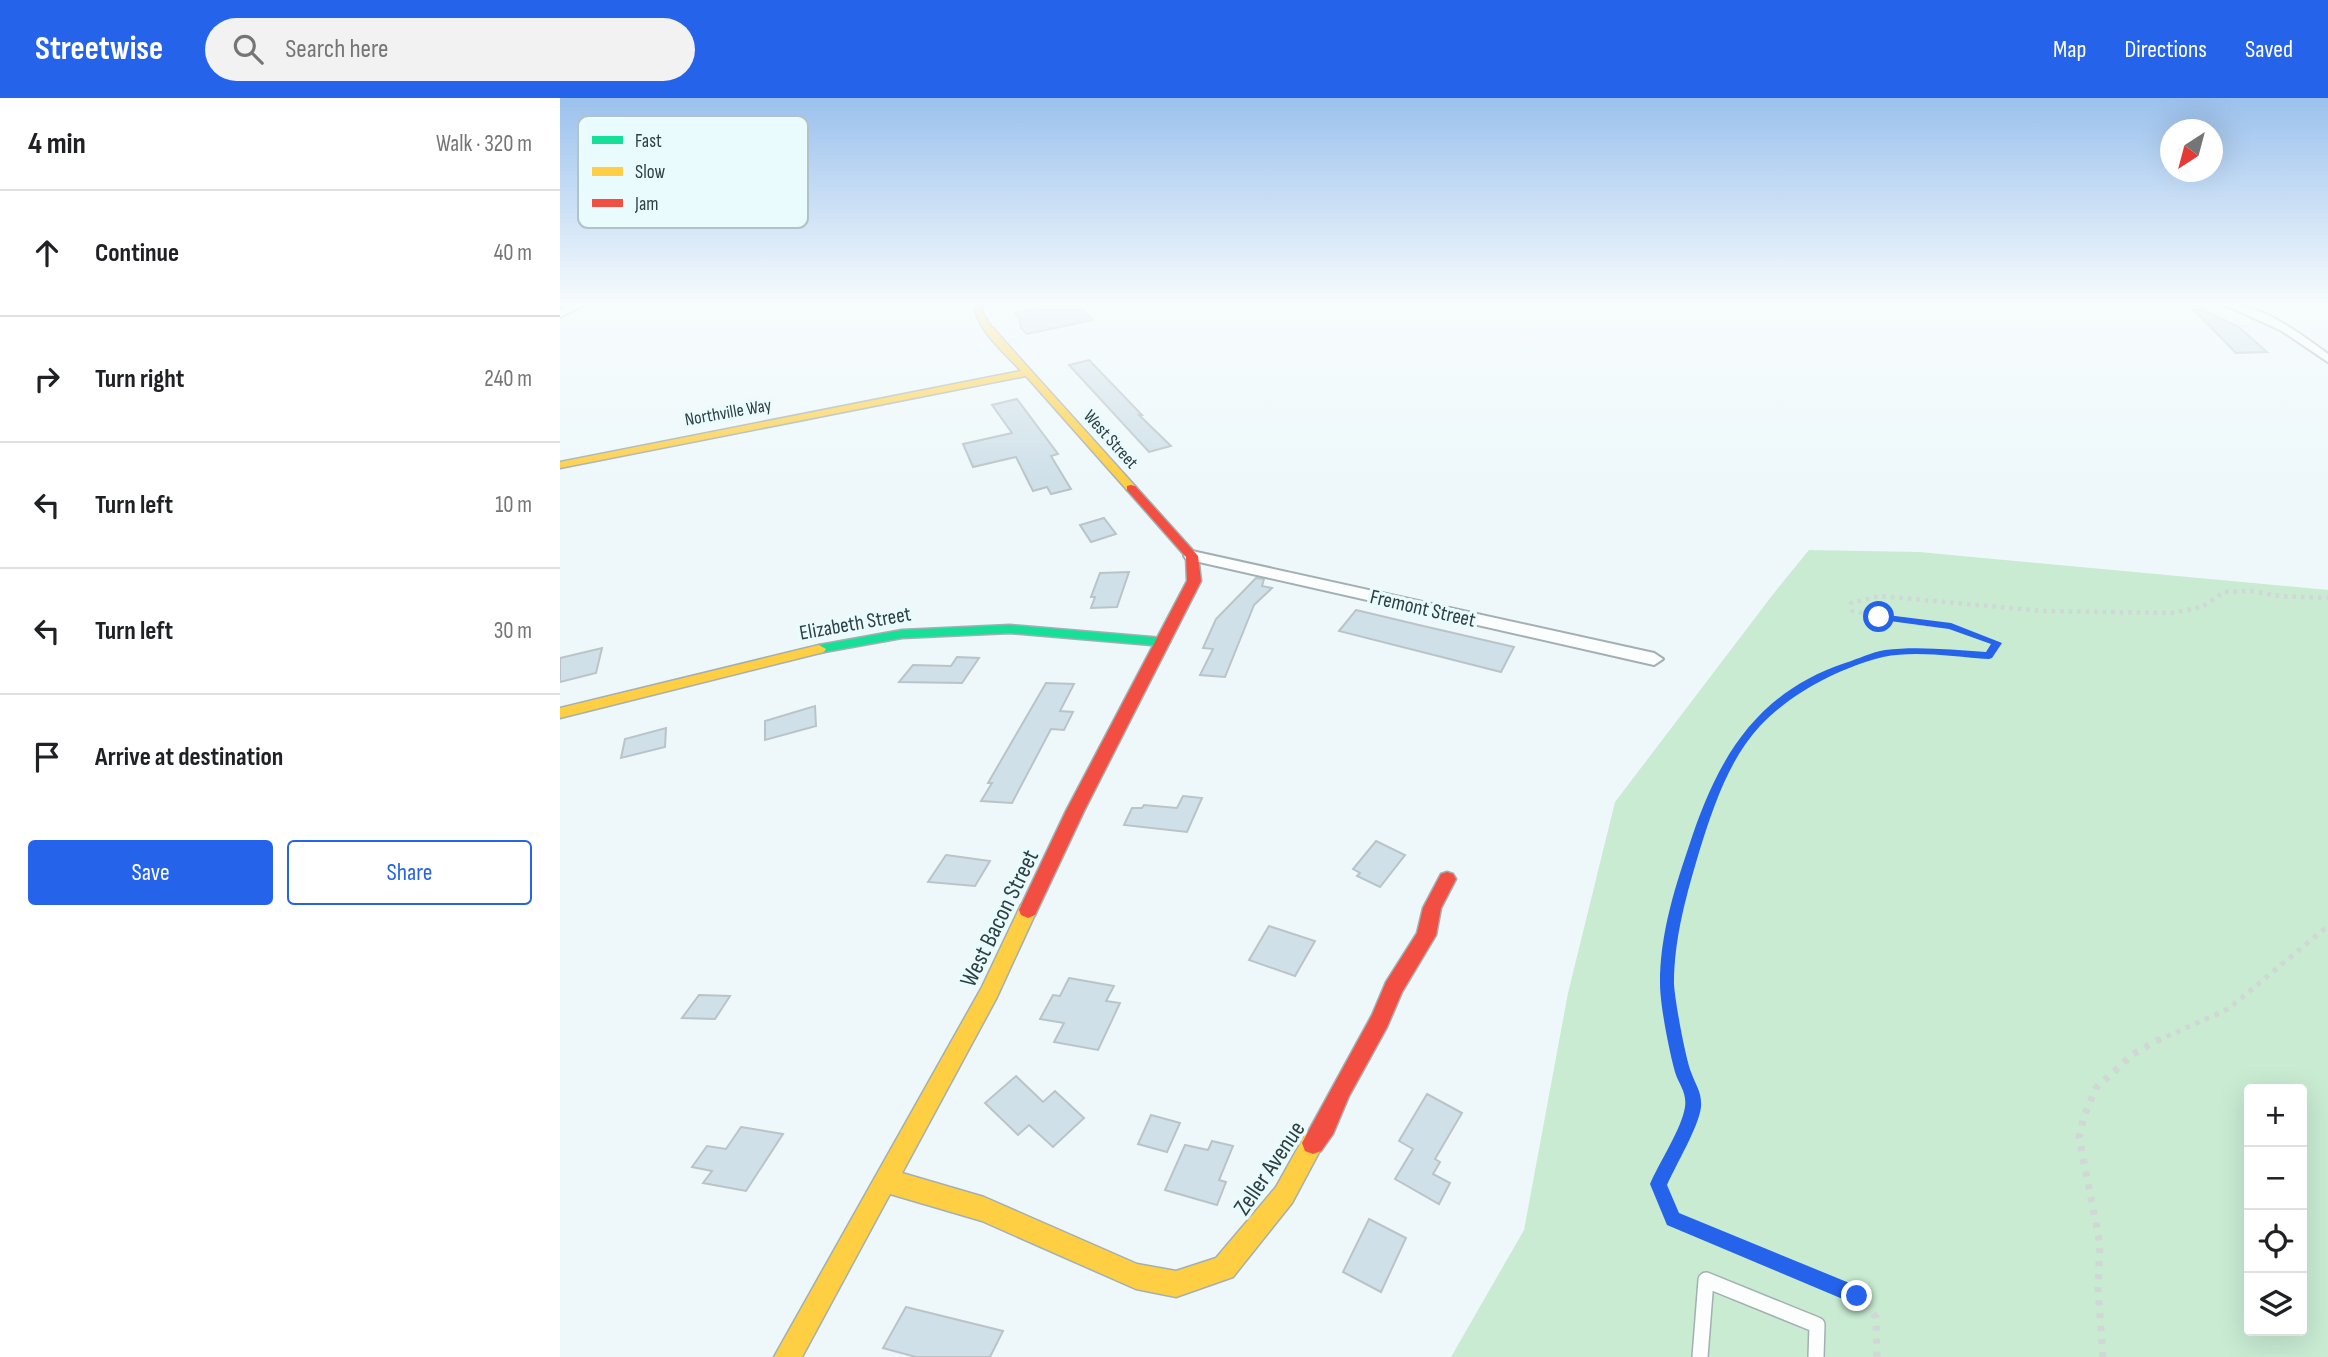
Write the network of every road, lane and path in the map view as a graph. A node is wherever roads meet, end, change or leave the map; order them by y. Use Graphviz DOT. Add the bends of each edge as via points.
graph roads {
  1 [pos="1017,362"];
  2 [pos="1027,373"];
  3 [pos="560,465"];
  4 [pos="1192,556"];
  5 [pos="2328,598"];
  6 [pos="1163,642"];
  7 [pos="1654,659"];
  8 [pos="560,713"];
  9 [pos="1447,879"];
  10 [pos="2328,926"];
  11 [pos="884,1180"];
  12 [pos="787,1357"];
  13 [pos="1700,1357"];
  14 [pos="1816,1357"];
  15 [pos="1877,1357"];
  16 [pos="2103,1357"];
  1 -- 2 [label="street, West Street"];
  2 -- 3 [label="street, Northville Way"];
  2 -- 4 [label="street, West Street"];
  4 -- 6 [label="street, West Bacon Street" via="1194,580"];
  4 -- 7 [label="street, Fremont Street"];
  5 -- 15 [label="path" via="2224,592 2202,607 2172,613 2042,611 1880,596 1851,603 1852,611 1951,626 1997,643 1989,656 1884,654 1832,671 1793,693 1755,724 1734,754 1709,803 1677,903 1670,943 1667,986 1693,1110 1659,1184 1673,1219 1857,1296 1876,1317"];
  6 -- 8 [label="street, Elizabeth Street" via="1010,629 902,634 822,648"];
  6 -- 11 [label="street, West Bacon Street" via="1074,811 989,993"];
  9 -- 11 [label="street, Zeller Avenue" via="1432,908 1426,934 1393,988 1325,1126 1284,1195 1224,1268 1176,1284 1136,1276 984,1209"];
  10 -- 16 [label="path" via="2228,1009 2133,1054 2096,1088 2079,1137 2100,1244"];
  11 -- 12 [label="street, West Bacon Street"];
  13 -- 14 [label="lane" via="1706,1280 1817,1325"];
}
